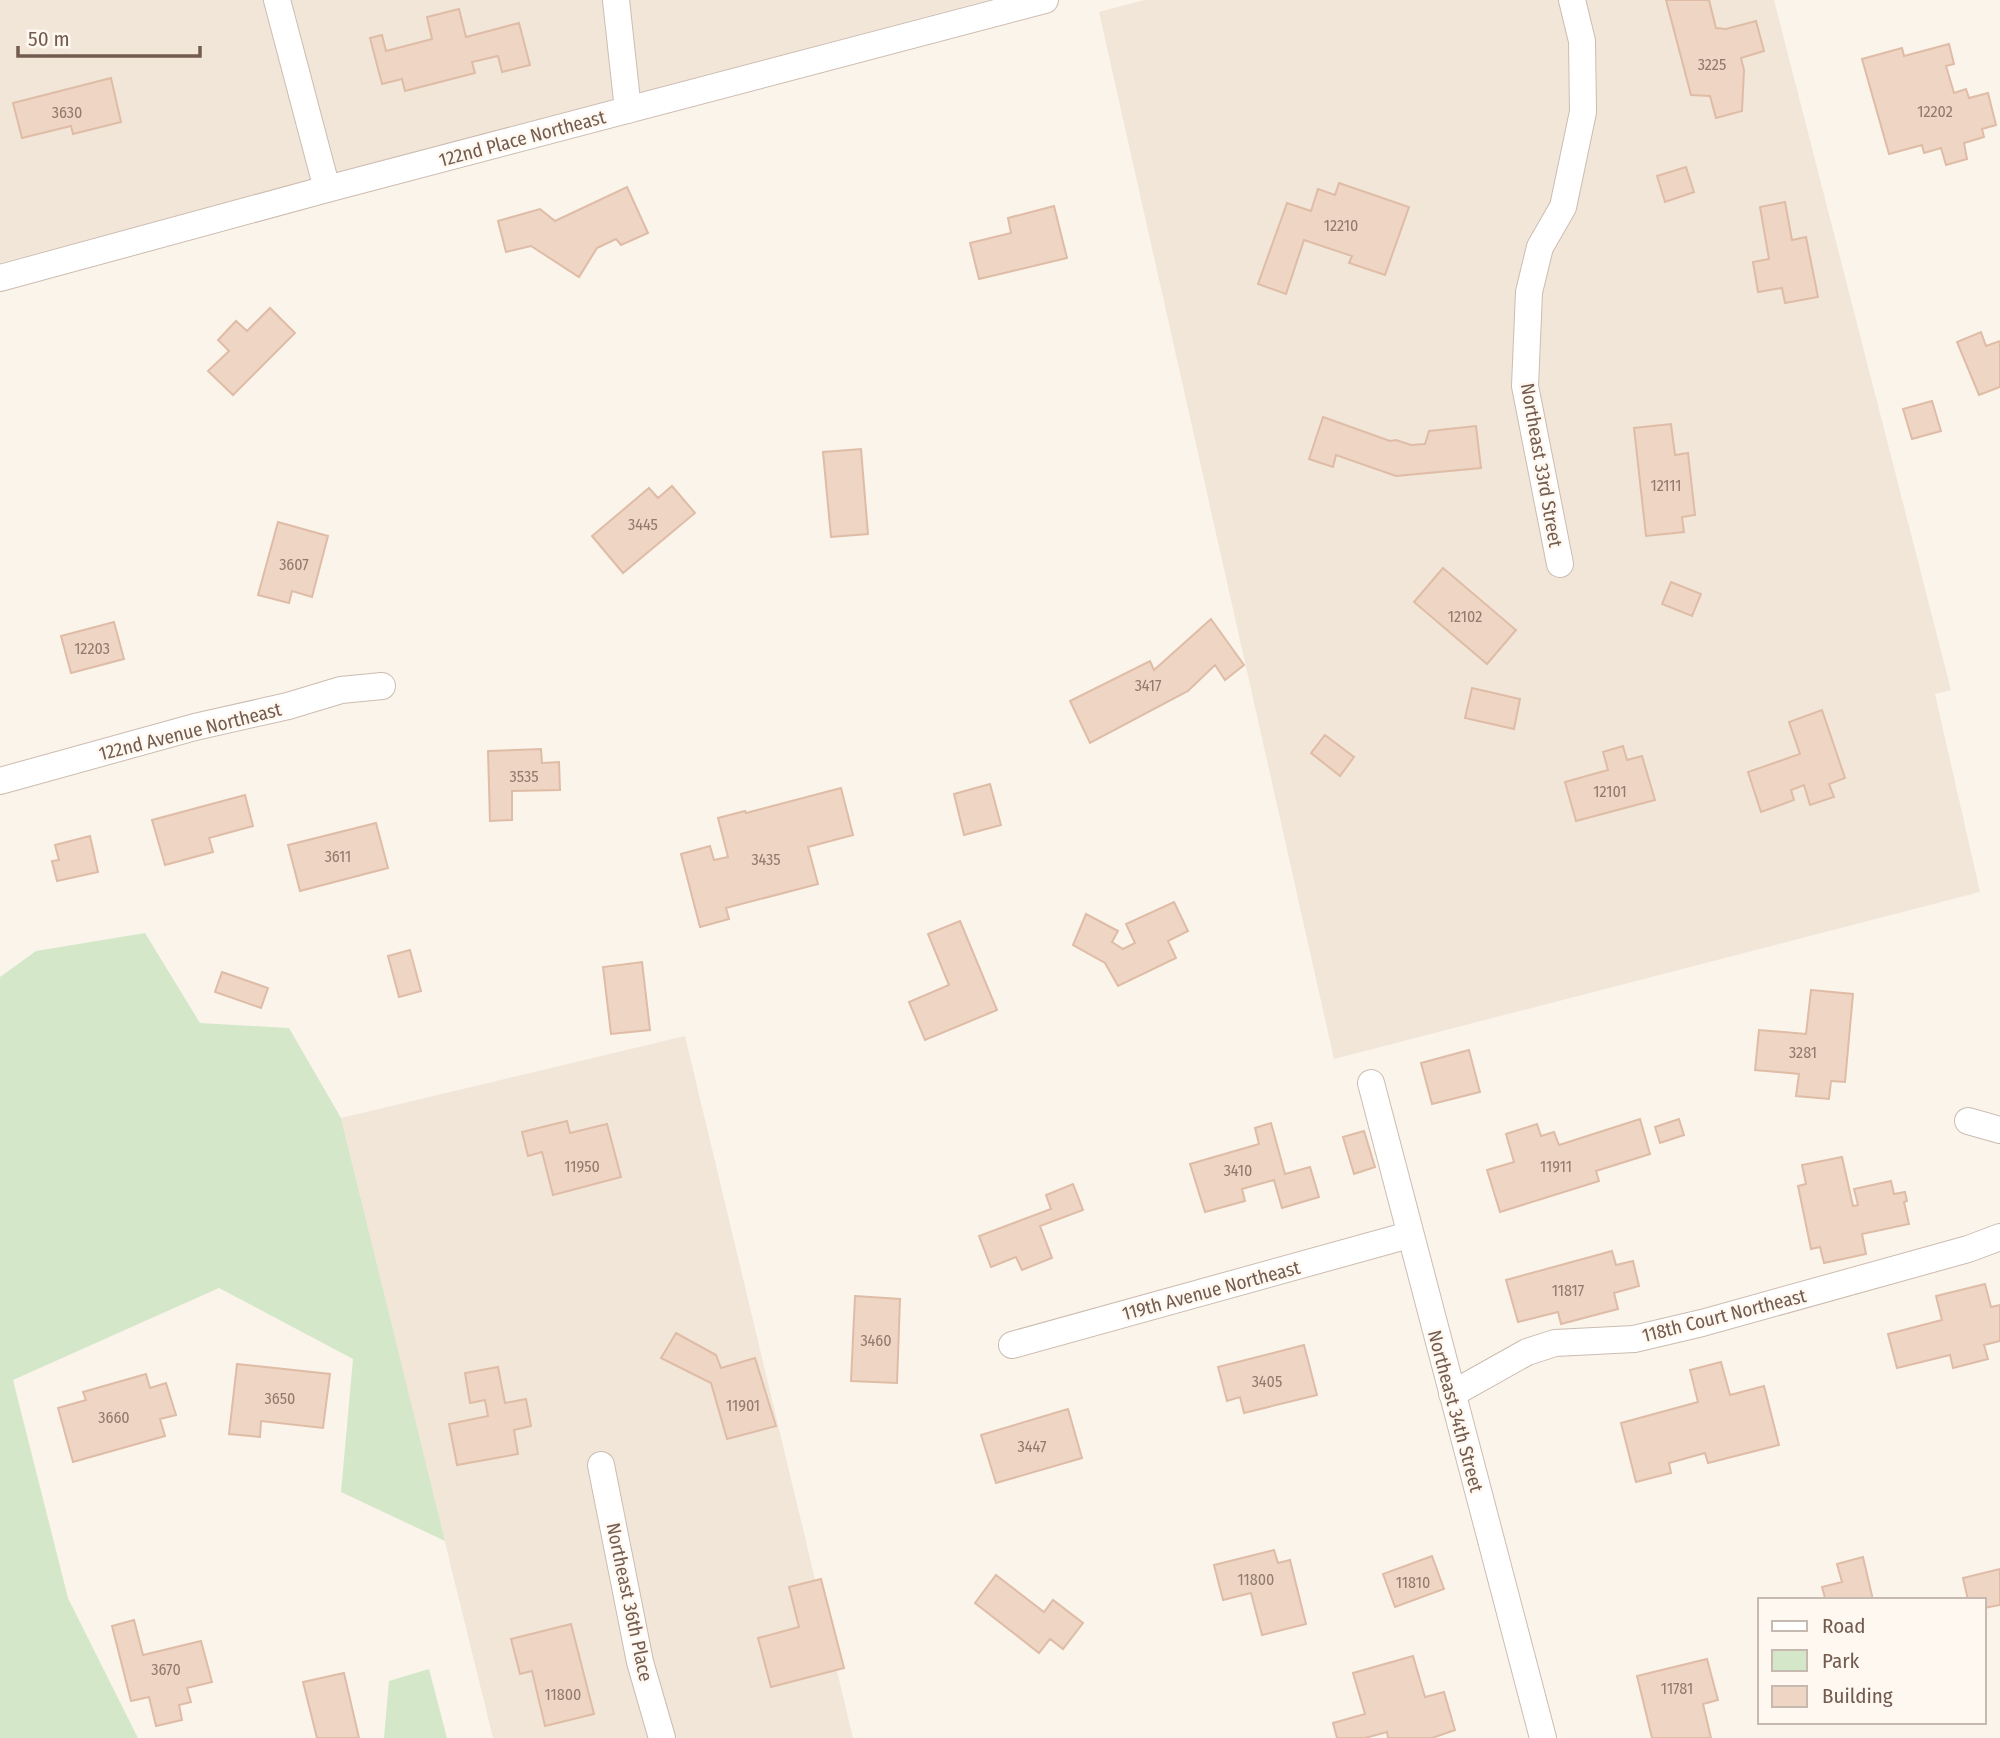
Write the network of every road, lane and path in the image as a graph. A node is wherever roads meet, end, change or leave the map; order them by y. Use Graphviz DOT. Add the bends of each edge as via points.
graph roads {
  1 [pos="277,0"];
  2 [pos="616,0"];
  3 [pos="1045,0"];
  4 [pos="1572,0"];
  5 [pos="628,110"];
  6 [pos="327,189"];
  7 [pos="0,278"];
  8 [pos="1560,564"];
  9 [pos="382,686"];
  10 [pos="0,781"];
  11 [pos="1370,1083"];
  12 [pos="1968,1121"];
  13 [pos="2000,1130"];
  14 [pos="1409,1236"];
  15 [pos="2000,1237"];
  16 [pos="1012,1345"];
  17 [pos="1452,1394"];
  18 [pos="601,1465"];
  19 [pos="662,1738"];
  20 [pos="1543,1738"];
  1 -- 6 [label="street"];
  2 -- 5 [label="street"];
  3 -- 5 [label="street, 122nd Place Northeast"];
  4 -- 8 [label="street, Northeast 33rd Street" via="1582,41 1583,113 1563,207 1540,247 1529,292 1525,386"];
  5 -- 6 [label="street, 122nd Place Northeast"];
  6 -- 7 [label="street, 122nd Place Northeast"];
  9 -- 10 [label="street, 122nd Avenue Northeast" via="341,690"];
  11 -- 14 [label="street, Northeast 34th Street"];
  12 -- 13 [label="street"];
  14 -- 16 [label="street, 119th Avenue Northeast"];
  14 -- 17 [label="street, Northeast 34th Street"];
  15 -- 17 [label="street, 118th Court Northeast" via="1702,1323 1634,1339 1555,1343 1527,1352"];
  17 -- 20 [label="street, Northeast 34th Street"];
  18 -- 19 [label="street, Northeast 36th Place" via="640,1662"];
}
